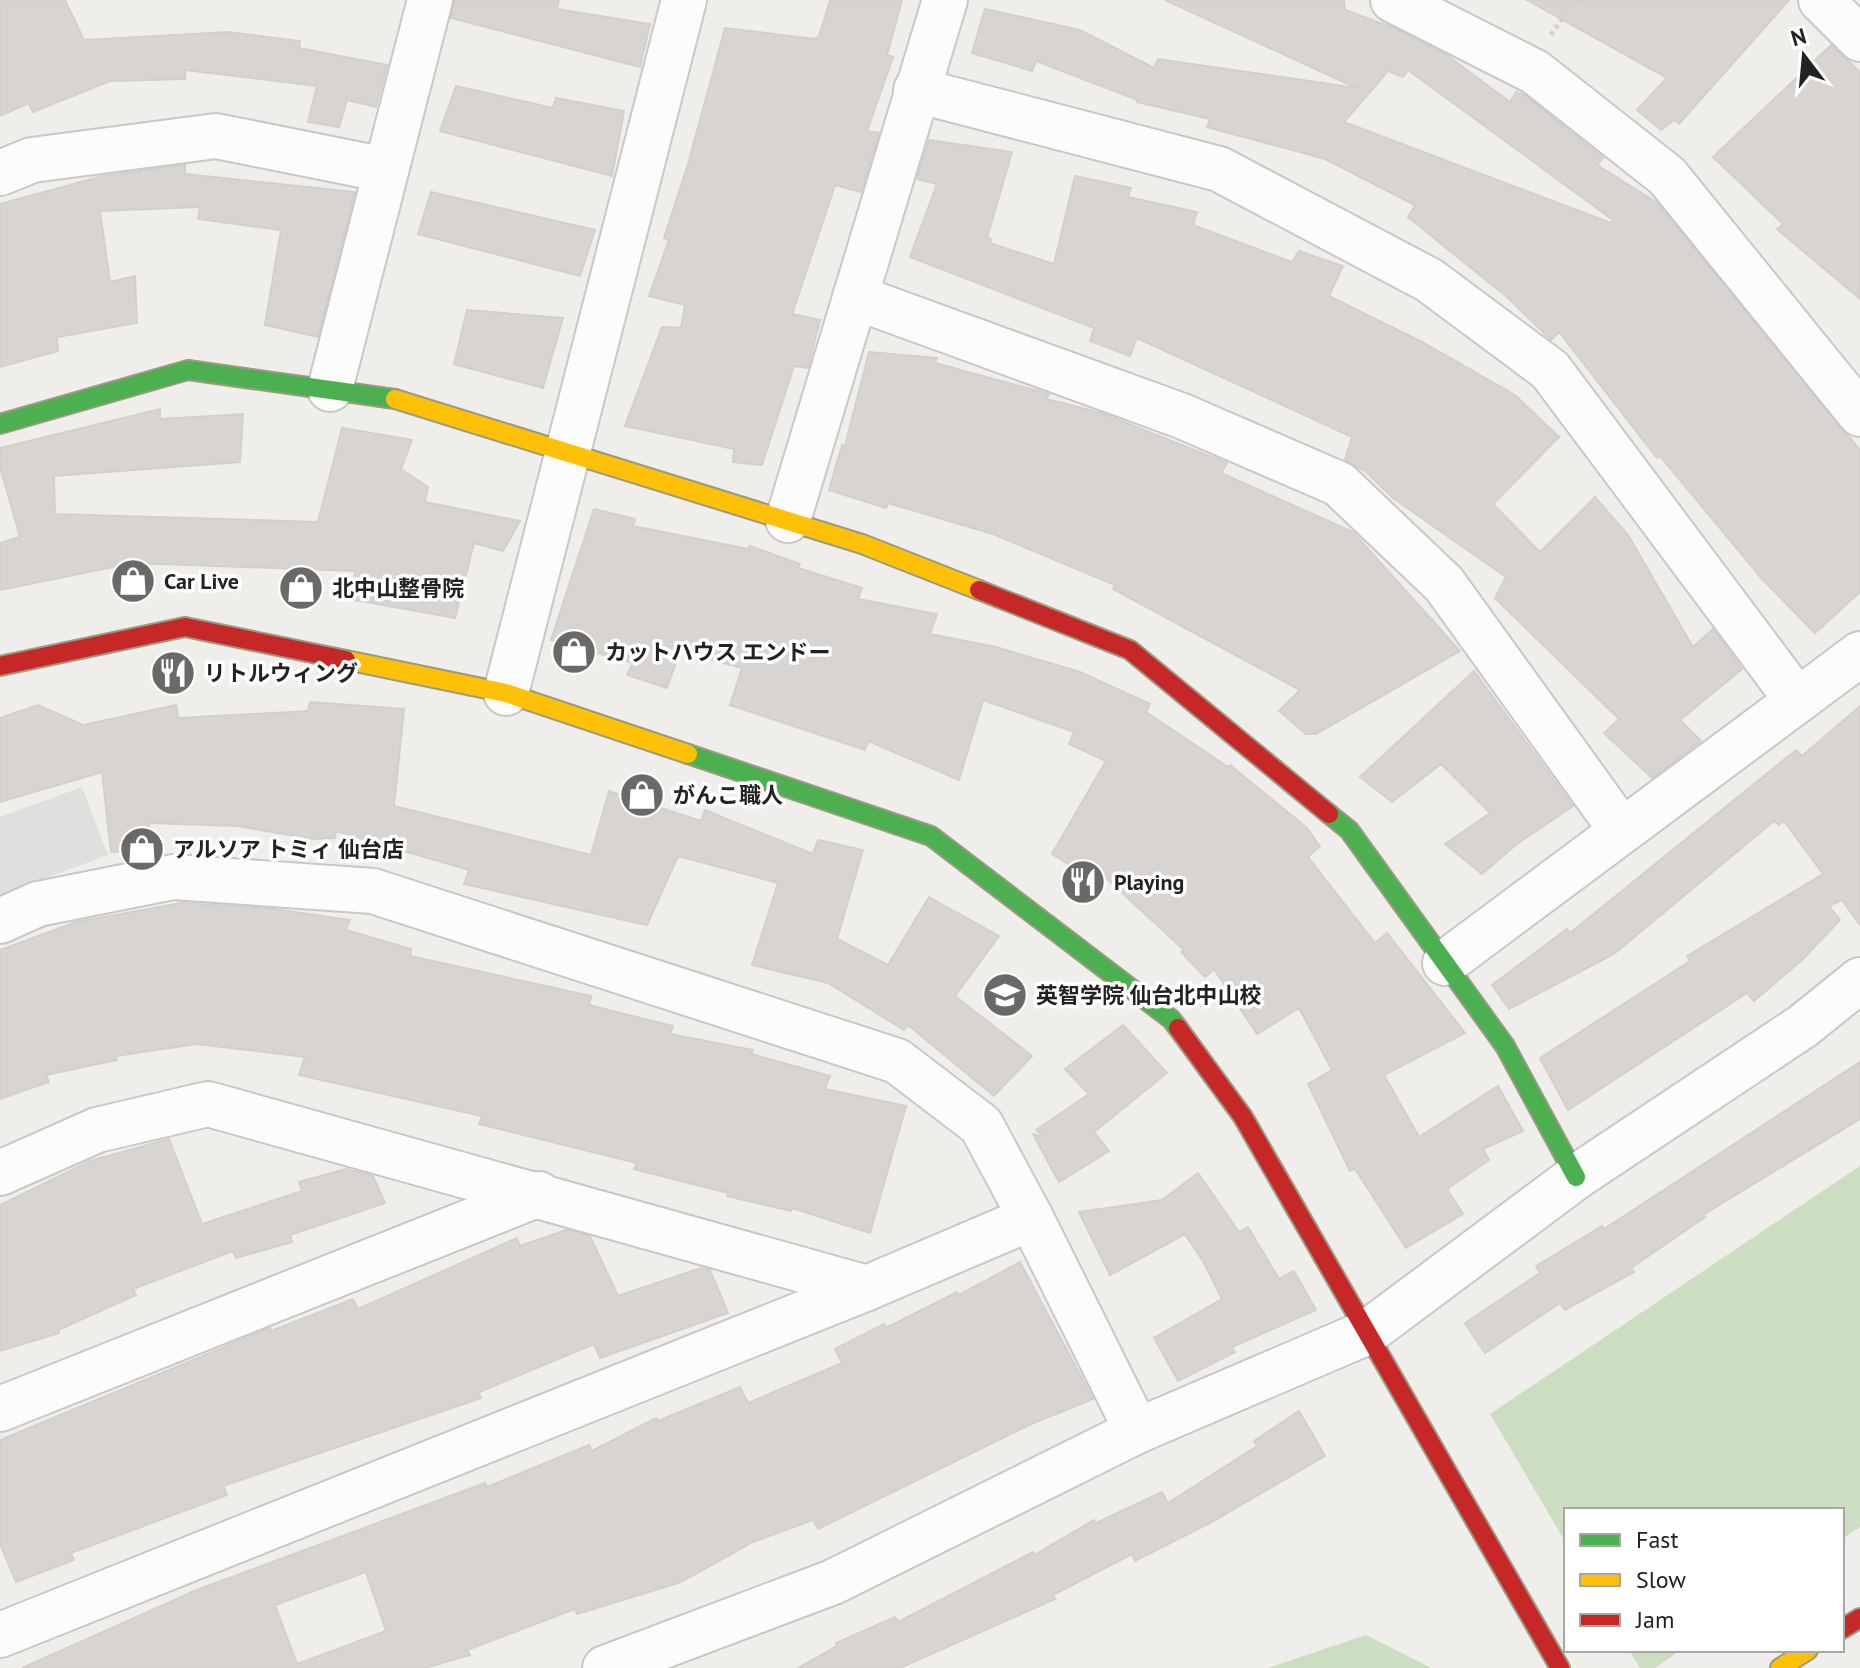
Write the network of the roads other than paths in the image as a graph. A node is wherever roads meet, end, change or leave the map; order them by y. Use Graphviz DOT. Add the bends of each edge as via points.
graph roads {
  1 [pos="430,0"];
  2 [pos="684,0"];
  3 [pos="945,0"];
  4 [pos="1393,0"];
  5 [pos="1821,0"];
  6 [pos="1860,39"];
  7 [pos="916,90"];
  8 [pos="386,170"];
  9 [pos="0,173"];
  10 [pos="855,297"];
  11 [pos="330,389"];
  12 [pos="1860,414"];
  13 [pos="0,424"];
  14 [pos="567,450"];
  15 [pos="788,520"];
  16 [pos="1860,654"];
  17 [pos="0,666"];
  18 [pos="506,693"];
  19 [pos="1797,700"];
  20 [pos="1622,831"];
  21 [pos="0,921"];
  22 [pos="1445,963"];
  23 [pos="1860,980"];
  24 [pos="0,1173"];
  25 [pos="1576,1177"];
  26 [pos="539,1194"];
  27 [pos="1031,1218"];
  28 [pos="867,1288"];
  29 [pos="1368,1332"];
  30 [pos="0,1409"];
  31 [pos="1137,1431"];
  32 [pos="0,1635"];
  33 [pos="1805,1652"];
  34 [pos="605,1668"];
  35 [pos="1560,1668"];
  36 [pos="1780,1668"];
  1 -- 8 [label="street"];
  2 -- 14 [label="street"];
  3 -- 7 [label="street"];
  4 -- 12 [label="street" via="1535,72 1667,176"];
  5 -- 6 [label="street"];
  7 -- 10 [label="street"];
  7 -- 19 [label="street" via="1219,169 1429,280 1550,370"];
  8 -- 9 [label="street" via="216,136 32,160"];
  8 -- 11 [label="street"];
  10 -- 15 [label="street"];
  10 -- 20 [label="street" via="1182,416 1339,484 1444,584"];
  11 -- 13 [label="main road" via="188,370"];
  11 -- 14 [label="main road" via="411,401"];
  14 -- 15 [label="main road"];
  14 -- 18 [label="street"];
  15 -- 22 [label="main road" via="1130,650 1349,830"];
  16 -- 19 [label="street"];
  17 -- 18 [label="main road" via="185,627"];
  18 -- 29 [label="main road" via="931,836 1171,1019 1243,1117"];
  19 -- 20 [label="street"];
  20 -- 22 [label="street"];
  21 -- 27 [label="street" via="38,904 173,877 373,891 897,1061 981,1125"];
  22 -- 25 [label="main road" via="1505,1046"];
  23 -- 25 [label="street" via="1803,1026"];
  24 -- 26 [label="street" via="97,1130 208,1104"];
  25 -- 29 [label="street"];
  26 -- 28 [label="street"];
  26 -- 30 [label="street"];
  27 -- 28 [label="street"];
  27 -- 31 [label="street"];
  28 -- 32 [label="street"];
  29 -- 31 [label="street"];
  29 -- 35 [label="main road"];
  31 -- 34 [label="street" via="833,1582"];
  33 -- 36 [label="main road"];
}
